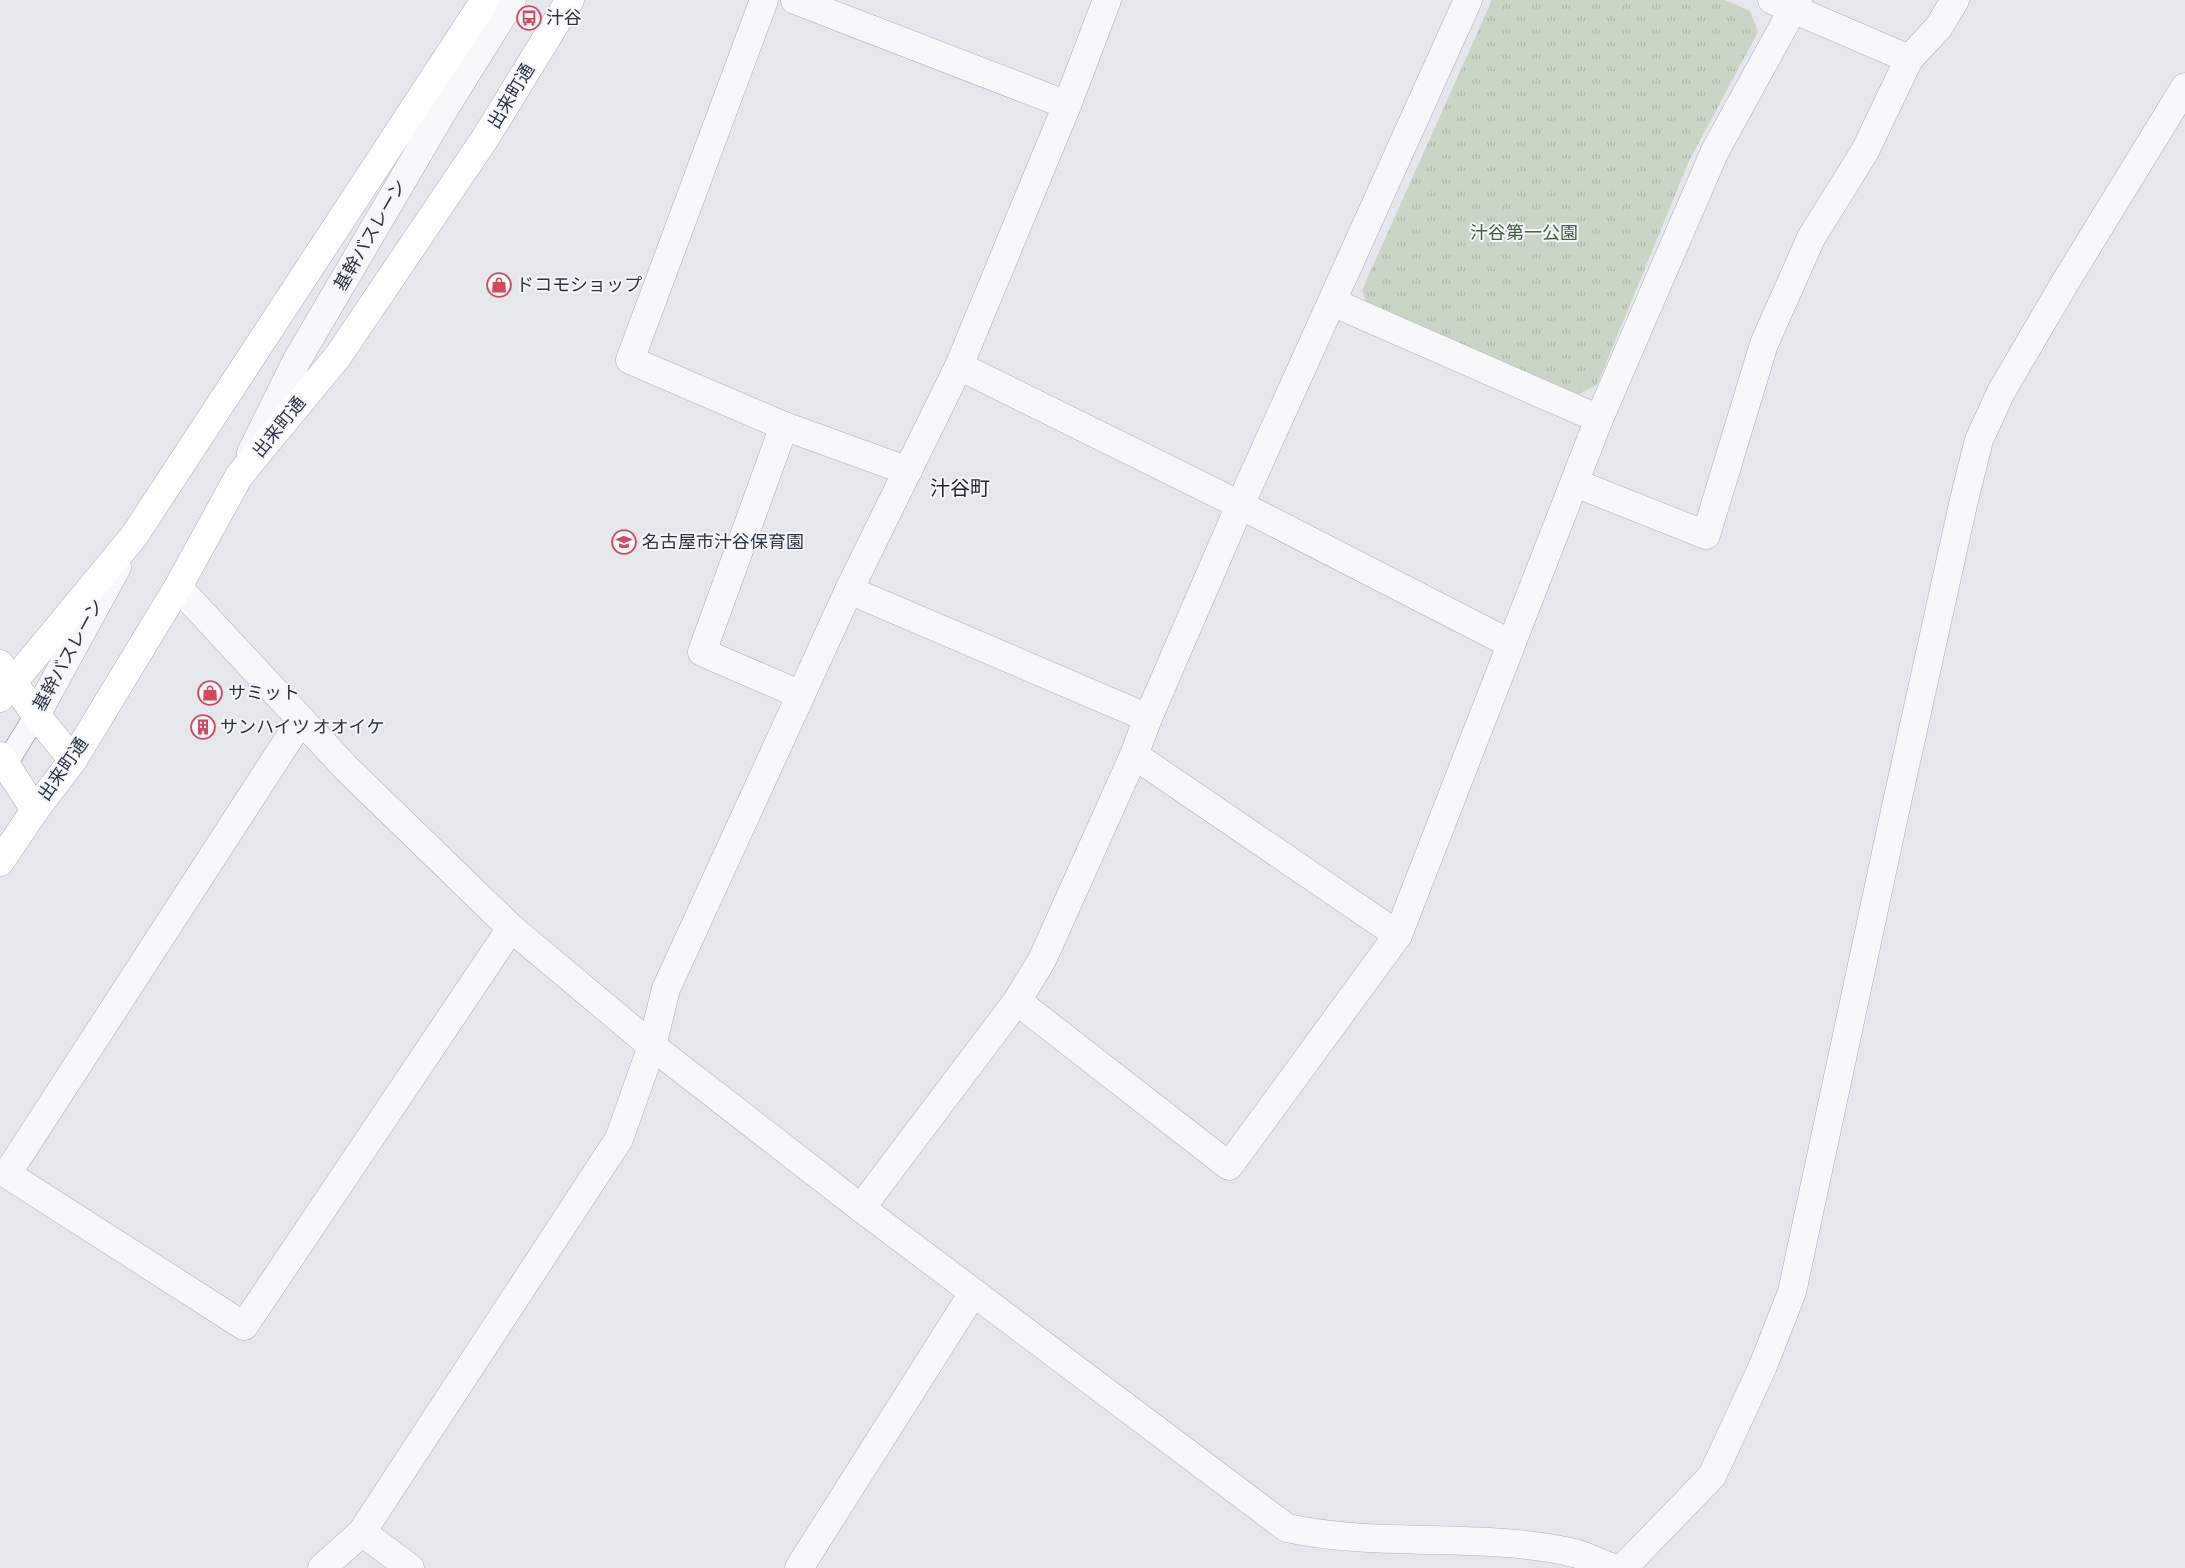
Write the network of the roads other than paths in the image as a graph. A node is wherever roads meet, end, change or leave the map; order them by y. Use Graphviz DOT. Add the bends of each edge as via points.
graph roads {
  1 [pos="485,0"];
  2 [pos="512,0"];
  3 [pos="570,0"];
  4 [pos="764,0"];
  5 [pos="795,0"];
  6 [pos="1107,0"];
  7 [pos="1468,0"];
  8 [pos="1955,0"];
  9 [pos="1787,3"];
  10 [pos="1910,60"];
  11 [pos="2185,87"];
  12 [pos="1067,105"];
  13 [pos="1332,302"];
  14 [pos="959,366"];
  15 [pos="1599,419"];
  16 [pos="784,426"];
  17 [pos="908,471"];
  18 [pos="239,476"];
  19 [pos="1575,483"];
  20 [pos="1240,505"];
  21 [pos="134,536"];
  22 [pos="178,587"];
  23 [pos="849,590"];
  24 [pos="1511,644"];
  25 [pos="4,682"];
  26 [pos="801,695"];
  27 [pos="36,715"];
  28 [pos="1148,718"];
  29 [pos="301,720"];
  30 [pos="1134,754"];
  31 [pos="72,760"];
  32 [pos="2,764"];
  33 [pos="35,810"];
  34 [pos="0,862"];
  35 [pos="511,928"];
  36 [pos="1398,935"];
  37 [pos="1017,1001"];
  38 [pos="652,1046"];
  39 [pos="861,1208"];
  40 [pos="973,1293"];
  41 [pos="362,1532"];
  42 [pos="322,1568"];
  43 [pos="410,1568"];
  44 [pos="799,1568"];
  45 [pos="1613,1568"];
  46 [pos="1623,1568"];
  1 -- 21 [label="main road"];
  2 -- 18 [label="street, 基幹バスレーン" via="297,360"];
  3 -- 18 [label="main road, 出来町通" via="484,140 338,356"];
  4 -- 16 [label="street" via="630,360"];
  5 -- 12 [label="street"];
  6 -- 12 [label="street"];
  7 -- 13 [label="street"];
  8 -- 10 [label="street" via="1938,28"];
  9 -- 10 [label="street"];
  9 -- 15 [label="street" via="1715,151"];
  10 -- 19 [label="street" via="1865,151 1811,238 1764,344 1706,535"];
  11 -- 46 [label="street" via="2001,392 1980,440 1895,811 1792,1292 1763,1366 1712,1476"];
  12 -- 14 [label="street"];
  13 -- 15 [label="street"];
  13 -- 20 [label="street"];
  14 -- 17 [label="street"];
  14 -- 20 [label="street"];
  15 -- 19 [label="street"];
  16 -- 17 [label="street"];
  16 -- 26 [label="street" via="702,652"];
  17 -- 23 [label="street"];
  18 -- 22 [label="main road, 出来町通"];
  19 -- 24 [label="street"];
  20 -- 24 [label="street"];
  20 -- 28 [label="street"];
  21 -- 25 [label="main road"];
  21 -- 27 [label="street, 基幹バスレーン"];
  22 -- 29 [label="street"];
  22 -- 31 [label="main road, 出来町通"];
  23 -- 26 [label="street"];
  23 -- 28 [label="street"];
  24 -- 36 [label="street"];
  25 -- 27 [label="main road"];
  26 -- 38 [label="street" via="666,990"];
  27 -- 31 [label="main road"];
  27 -- 32 [label="lane, 基幹バスレーン"];
  28 -- 30 [label="street"];
  29 -- 35 [label="street"];
  29 -- 35 [label="street" via="7,1174 244,1326"];
  30 -- 36 [label="street"];
  30 -- 37 [label="street" via="1042,960"];
  31 -- 33 [label="main road, 出来町通"];
  32 -- 33 [label="main road"];
  33 -- 34 [label="main road, 出来町通"];
  35 -- 38 [label="street"];
  36 -- 37 [label="street" via="1229,1166"];
  37 -- 39 [label="street"];
  38 -- 39 [label="street"];
  38 -- 41 [label="street" via="619,1139"];
  39 -- 40 [label="street"];
  40 -- 44 [label="street"];
  40 -- 45 [label="street" via="1287,1528 1370,1539 1515,1544 1572,1552"];
  41 -- 42 [label="street"];
  41 -- 43 [label="street"];
}
